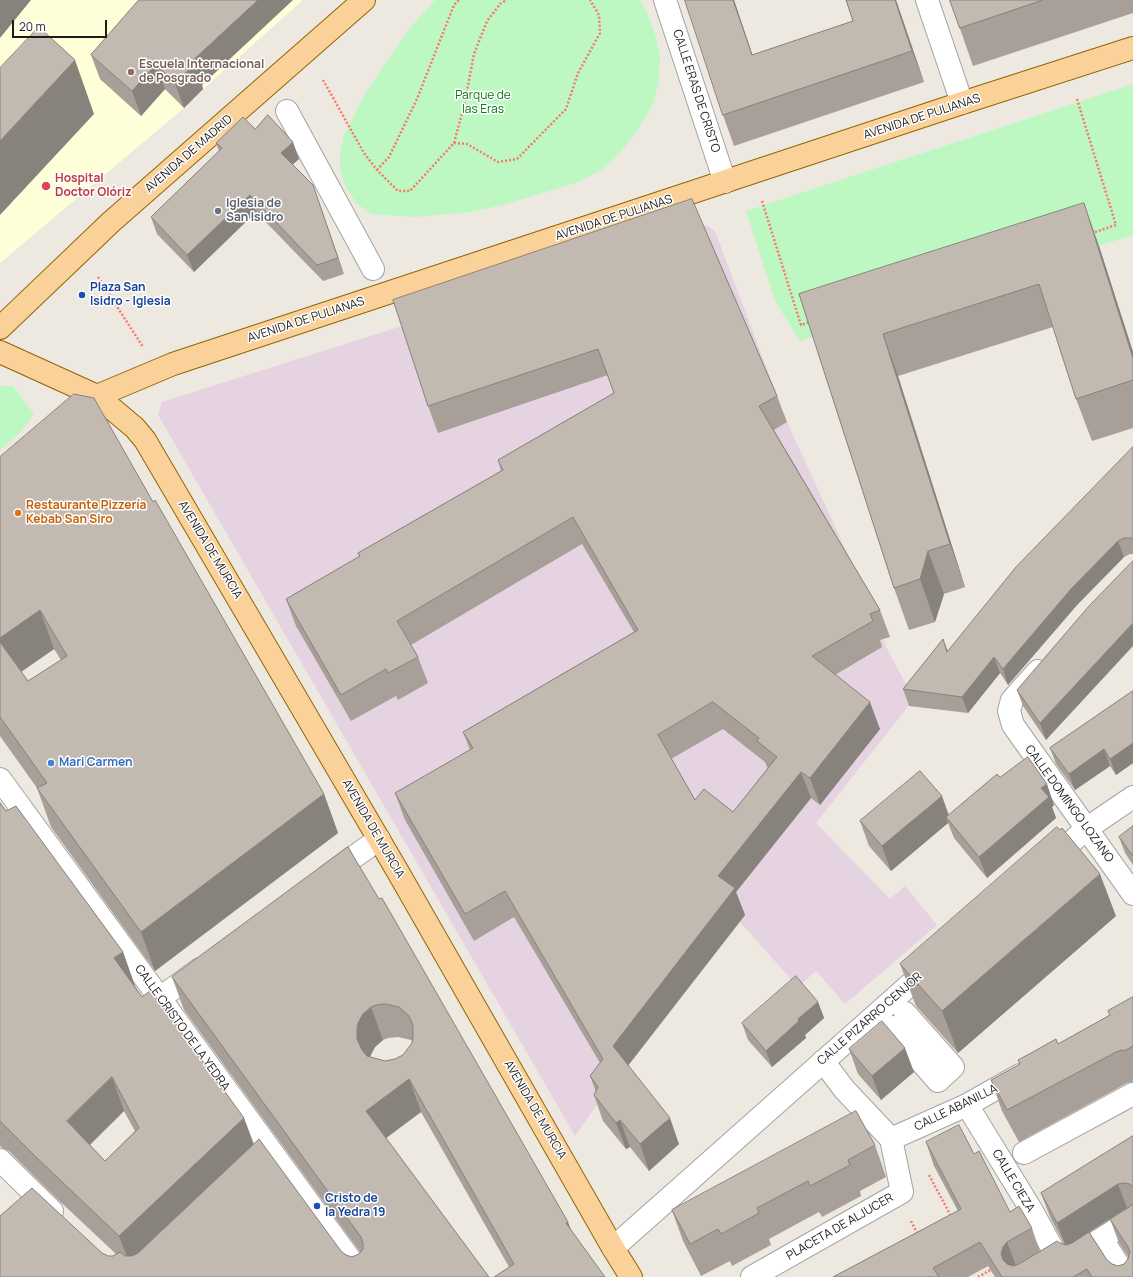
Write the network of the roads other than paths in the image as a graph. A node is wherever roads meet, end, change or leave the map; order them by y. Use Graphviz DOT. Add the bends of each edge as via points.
graph roads {
  1 [pos="364,0"];
  2 [pos="665,0"];
  3 [pos="926,0"];
  4 [pos="1133,48"];
  5 [pos="962,103"];
  6 [pos="287,111"];
  7 [pos="725,182"];
  8 [pos="373,269"];
  9 [pos="0,328"];
  10 [pos="0,352"];
  11 [pos="97,396"];
  12 [pos="1052,654"];
  13 [pos="0,779"];
  14 [pos="1133,797"];
  15 [pos="1086,829"];
  16 [pos="379,839"];
  17 [pos="1036,873"];
  18 [pos="310,888"];
  19 [pos="1133,894"];
  20 [pos="947,951"];
  21 [pos="216,957"];
  22 [pos="160,998"];
  23 [pos="823,1061"];
  24 [pos="1034,1067"];
  25 [pos="1133,1094"];
  26 [pos="967,1105"];
  27 [pos="891,1140"];
  28 [pos="1024,1153"];
  29 [pos="0,1160"];
  30 [pos="0,1171"];
  31 [pos="1052,1200"];
  32 [pos="1032,1211"];
  33 [pos="28,1218"];
  34 [pos="1133,1219"];
  35 [pos="64,1222"];
  36 [pos="1102,1239"];
  37 [pos="613,1248"];
  38 [pos="1065,1257"];
  39 [pos="363,1277"];
  40 [pos="631,1277"];
  41 [pos="752,1277"];
  42 [pos="1022,1277"];
  43 [pos="1126,1277"];
  1 -- 9 [label="main road, AVENIDA DE MADRID" via="111,222"];
  2 -- 7 [label="street, CALLE ERAS DE CRISTO"];
  3 -- 5 [label="street"];
  4 -- 5 [label="main road, AVENIDA DE PULIANAS"];
  5 -- 7 [label="main road, AVENIDA DE PULIANAS"];
  6 -- 8 [label="street"];
  7 -- 11 [label="main road, AVENIDA DE PULIANAS" via="173,364"];
  10 -- 11 [label="main road, AVENIDA DE MURCIA"];
  11 -- 16 [label="main road, AVENIDA DE MURCIA" via="135,428 145,440"];
  12 -- 15 [label="street, CALLE DOMINGO LOZANO" via="1012,700 1009,712 1013,725"];
  13 -- 22 [label="street, CALLE CRISTO DE LA YEDRA"];
  14 -- 15 [label="street"];
  15 -- 17 [label="street"];
  15 -- 19 [label="street, CALLE DOMINGO LOZANO"];
  16 -- 18 [label="street"];
  16 -- 37 [label="main road, AVENIDA DE MURCIA"];
  20 -- 23 [label="street, CALLE PIZARRO CENJOR"];
  21 -- 22 [label="street"];
  22 -- 39 [label="street, CALLE CRISTO DE LA YEDRA" via="266,1159"];
  23 -- 27 [label="street" via="844,1089"];
  23 -- 37 [label="street, CALLE PIZARRO CENJOR"];
  24 -- 26 [label="street, CALLE ABANILLA"];
  25 -- 28 [label="street"];
  26 -- 27 [label="street, CALLE ABANILLA"];
  26 -- 32 [label="street, CALLE CIEZA"];
  27 -- 41 [label="street, PLACETA DE ALJUCER" via="902,1192"];
  29 -- 35 [label="street"];
  30 -- 33 [label="street" via="39,1208"];
  31 -- 32 [label="street"];
  32 -- 38 [label="street, CALLE CIEZA"];
  34 -- 36 [label="street"];
  36 -- 38 [label="street"];
  36 -- 43 [label="street"];
  37 -- 40 [label="main road, AVENIDA DE MURCIA"];
  38 -- 42 [label="street"];
}
